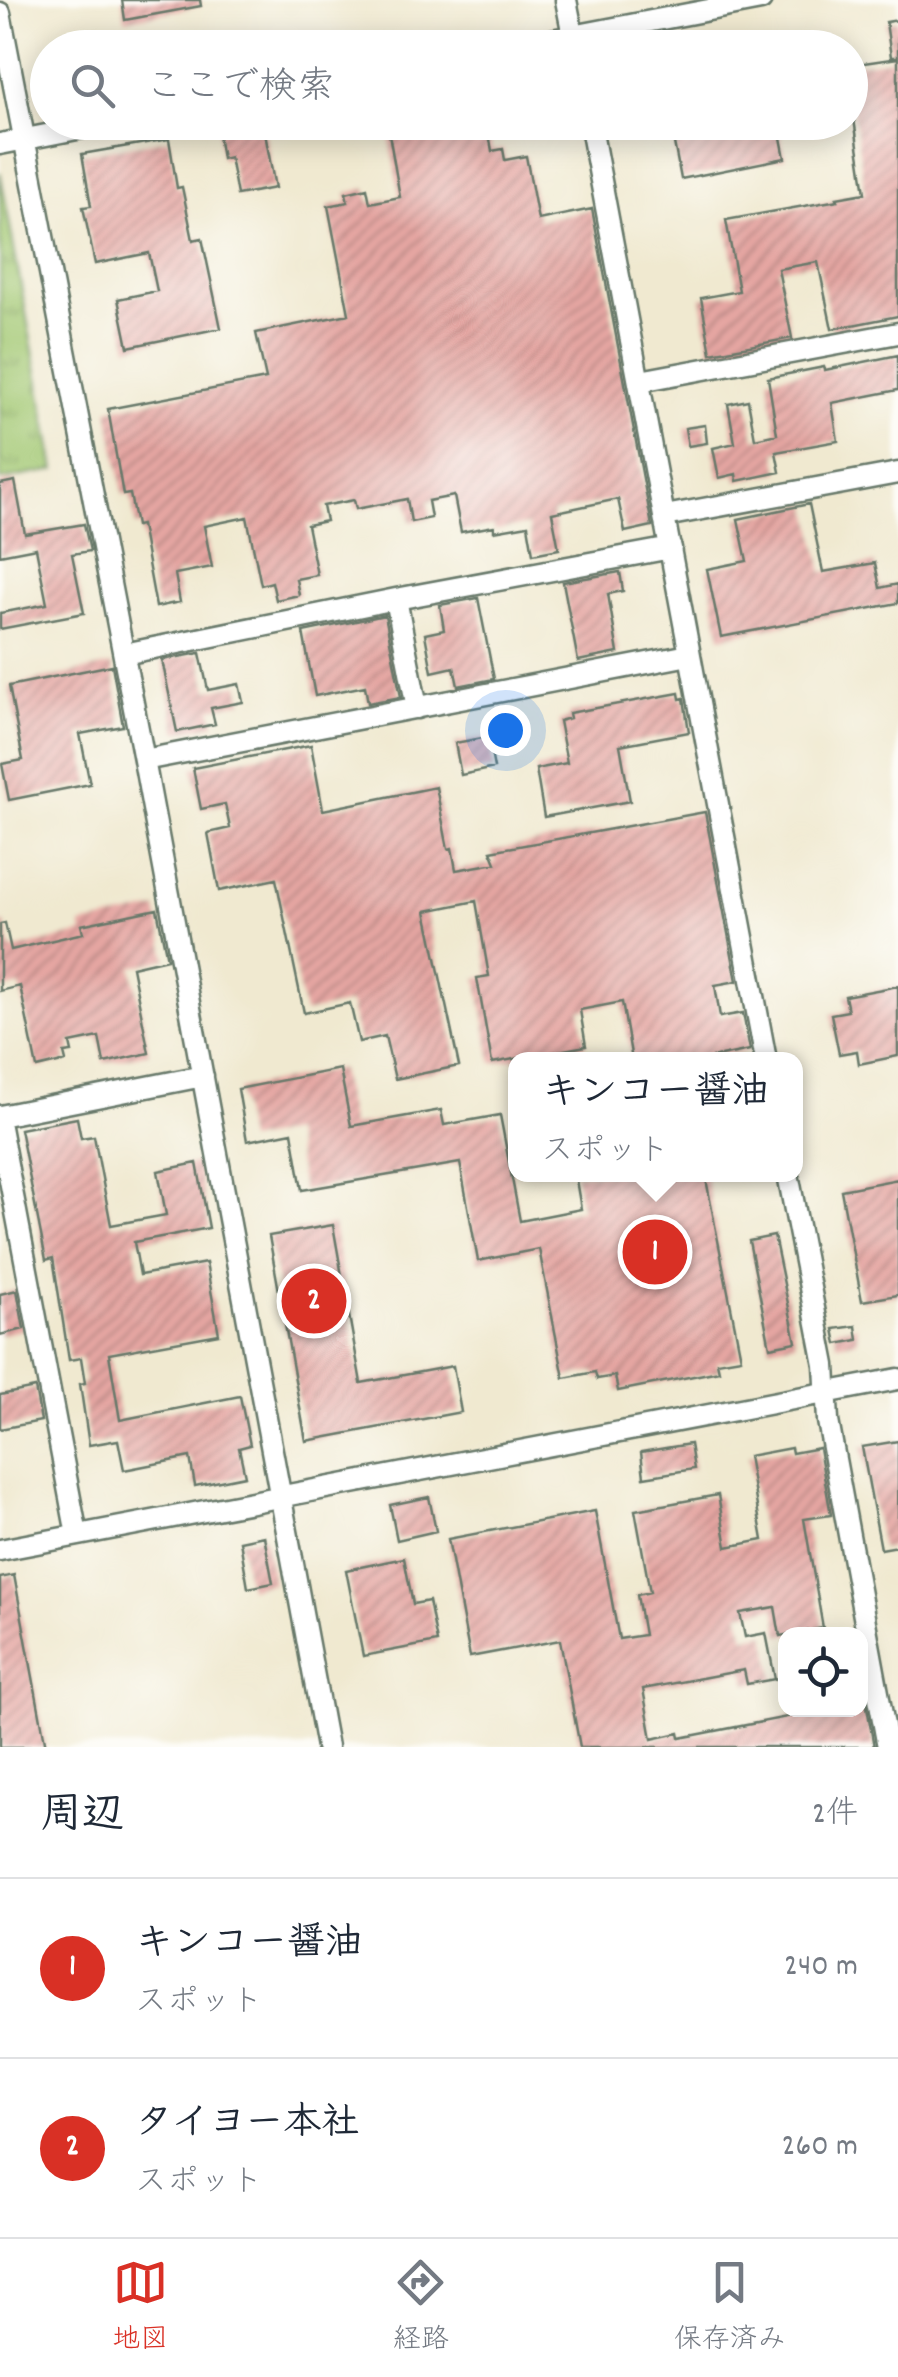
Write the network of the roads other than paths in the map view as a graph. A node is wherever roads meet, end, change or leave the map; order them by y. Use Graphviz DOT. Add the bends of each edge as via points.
graph roads {
  1 [pos="566,0"];
  2 [pos="761,0"];
  3 [pos="0,13"];
  4 [pos="572,30"];
  5 [pos="627,30"];
  6 [pos="30,138"];
  7 [pos="24,139"];
  8 [pos="593,140"];
  9 [pos="0,144"];
  10 [pos="898,333"];
  11 [pos="640,381"];
  12 [pos="898,473"];
  13 [pos="665,516"];
  14 [pos="671,548"];
  15 [pos="396,599"];
  16 [pos="124,654"];
  17 [pos="689,655"];
  18 [pos="416,708"];
  19 [pos="144,760"];
  20 [pos="764,1052"];
  21 [pos="204,1076"];
  22 [pos="0,1116"];
  23 [pos="0,1127"];
  24 [pos="790,1182"];
  25 [pos="898,1379"];
  26 [pos="825,1393"];
  27 [pos="280,1497"];
  28 [pos="77,1536"];
  29 [pos="0,1550"];
  30 [pos="328,1747"];
  31 [pos="888,1747"];
  1 -- 4 [label="street"];
  2 -- 5 [label="street"];
  3 -- 7 [label="street"];
  6 -- 7 [label="street"];
  7 -- 9 [label="street"];
  7 -- 16 [label="street"];
  8 -- 11 [label="street"];
  10 -- 11 [label="street"];
  11 -- 13 [label="street"];
  12 -- 13 [label="street"];
  13 -- 14 [label="street"];
  14 -- 15 [label="street"];
  14 -- 17 [label="street"];
  15 -- 16 [label="street"];
  15 -- 18 [label="street"];
  16 -- 19 [label="street"];
  17 -- 18 [label="street"];
  17 -- 20 [label="street"];
  18 -- 19 [label="street"];
  19 -- 21 [label="street"];
  21 -- 22 [label="street"];
  21 -- 27 [label="street"];
  23 -- 28 [label="street"];
  24 -- 26 [label="street"];
  25 -- 26 [label="street"];
  26 -- 27 [label="street"];
  26 -- 31 [label="street"];
  27 -- 28 [label="street"];
  27 -- 30 [label="street"];
  28 -- 29 [label="street"];
}
